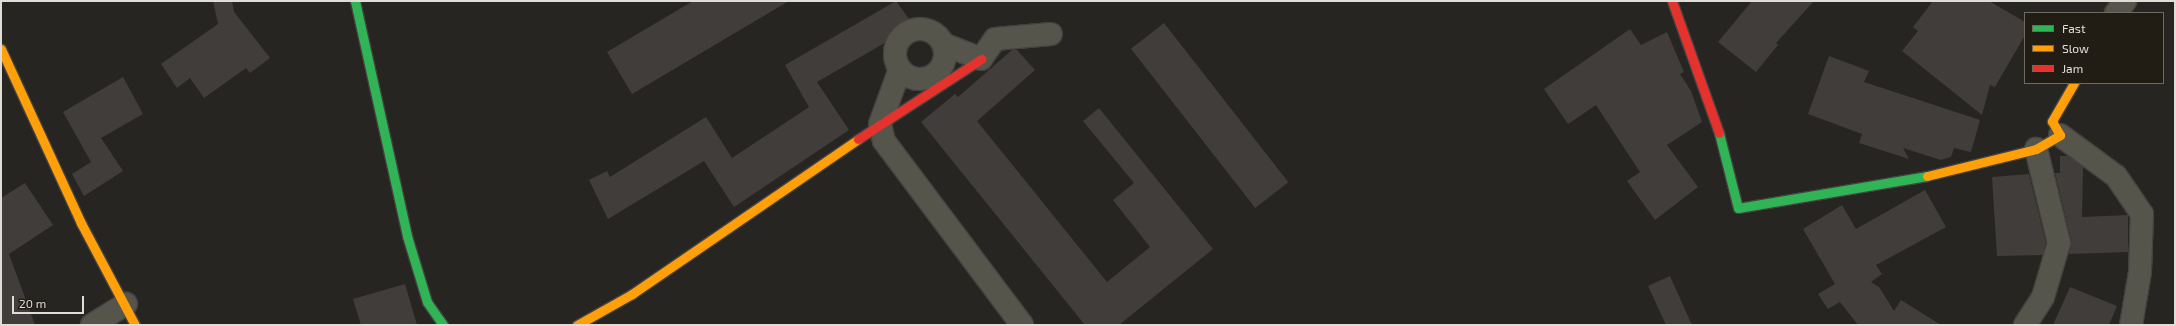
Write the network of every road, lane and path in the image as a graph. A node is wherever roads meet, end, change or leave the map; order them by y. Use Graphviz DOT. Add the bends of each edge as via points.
graph roads {
  1 [pos="355,1"];
  2 [pos="1672,1"];
  3 [pos="2125,1"];
  4 [pos="2117,12"];
  5 [pos="1051,34"];
  6 [pos="943,44"];
  7 [pos="1,49"];
  8 [pos="981,58"];
  9 [pos="900,69"];
  10 [pos="2073,84"];
  11 [pos="880,124"];
  12 [pos="2060,135"];
  13 [pos="2036,149"];
  14 [pos="126,304"];
  15 [pos="92,325"];
  16 [pos="135,325"];
  17 [pos="443,325"];
  18 [pos="578,325"];
  19 [pos="1022,325"];
  20 [pos="2025,325"];
  21 [pos="2131,325"];
  1 -- 17 [label="street" via="407,236 427,302"];
  2 -- 13 [label="street" via="1719,133 1738,208 1915,180"];
  3 -- 4 [label="street"];
  5 -- 8 [label="street" via="996,39"];
  6 -- 8 [label="street"];
  6 -- 9 [label="street" via="944,62 932,76 915,79"];
  6 -- 9 [label="street" via="930,31 918,29 907,33 896,47"];
  7 -- 14 [label="street" via="81,223"];
  8 -- 11 [label="street"];
  9 -- 11 [label="street"];
  10 -- 12 [label="street" via="2052,121"];
  11 -- 18 [label="street" via="632,294"];
  11 -- 19 [label="street" via="884,141"];
  12 -- 13 [label="street"];
  12 -- 21 [label="street" via="2116,176 2142,214 2140,272"];
  13 -- 20 [label="street" via="2059,243 2043,297"];
  14 -- 15 [label="street"];
  14 -- 16 [label="street"];
}
